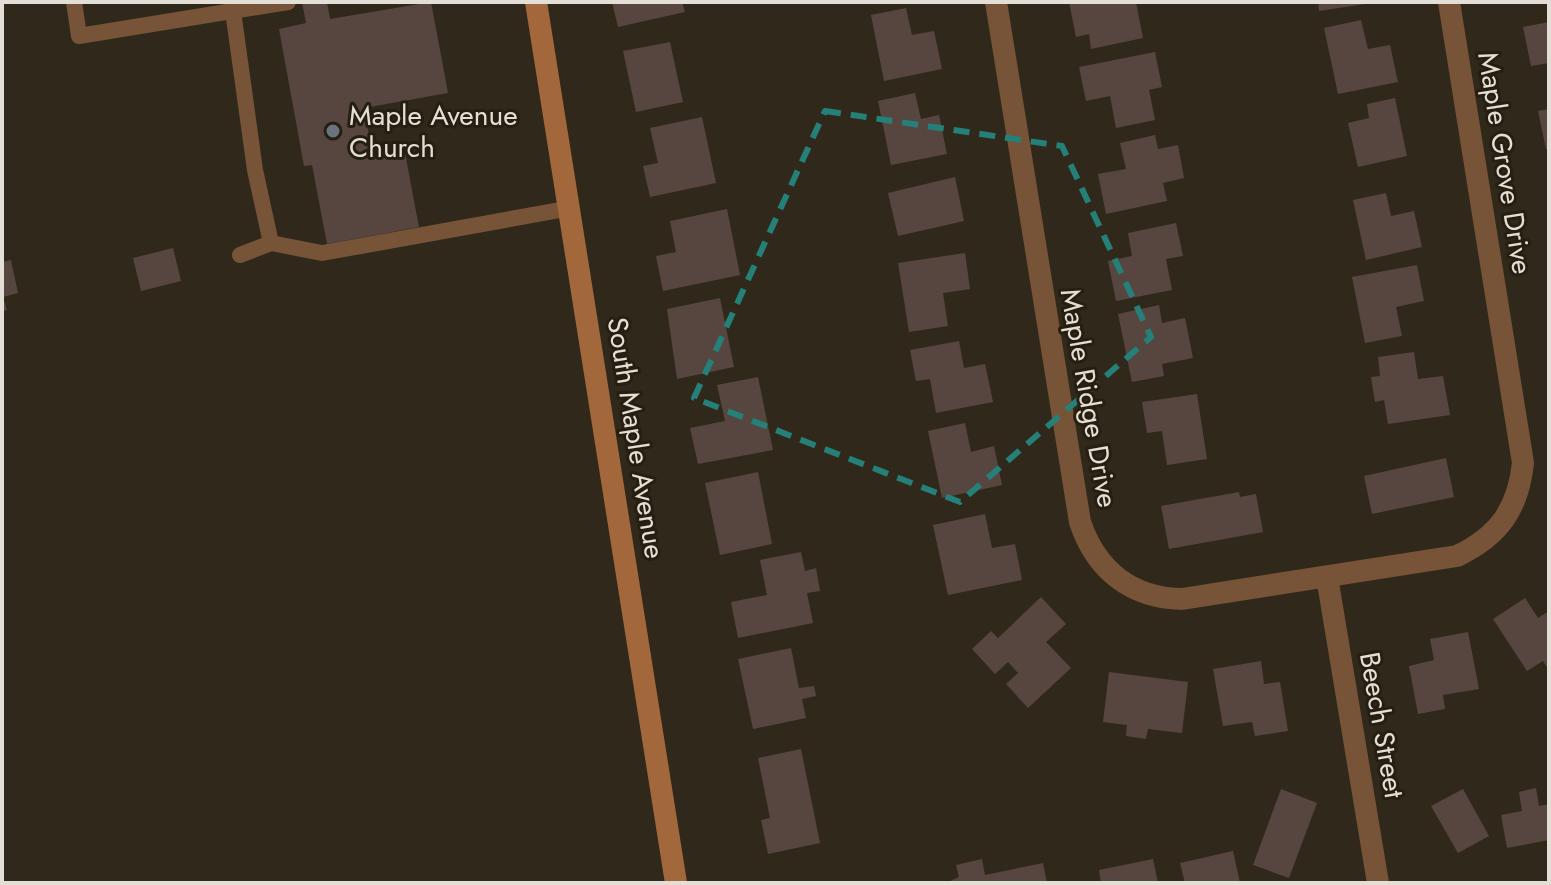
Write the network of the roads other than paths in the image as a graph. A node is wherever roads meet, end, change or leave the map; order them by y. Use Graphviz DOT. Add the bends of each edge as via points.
graph roads {
  1 [pos="74,2"];
  2 [pos="288,2"];
  3 [pos="536,2"];
  4 [pos="996,2"];
  5 [pos="1449,2"];
  6 [pos="255,5"];
  7 [pos="233,11"];
  8 [pos="571,208"];
  9 [pos="271,243"];
  10 [pos="240,255"];
  11 [pos="1327,577"];
  12 [pos="676,883"];
  13 [pos="1378,883"];
  1 -- 7 [label="lane" via="79,36"];
  2 -- 6 [label="lane"];
  3 -- 8 [label="main road, South Maple Avenue"];
  4 -- 11 [label="street, Maple Ridge Drive" via="1055,385 1087,543 1118,580 1163,599"];
  5 -- 11 [label="street, Maple Grove Drive" via="1523,463 1520,488 1499,529 1457,556"];
  6 -- 7 [label="lane"];
  7 -- 9 [label="lane"];
  8 -- 9 [label="lane" via="322,253"];
  8 -- 12 [label="main road, South Maple Avenue"];
  9 -- 10 [label="lane"];
  11 -- 13 [label="street, Beech Street"];
}
